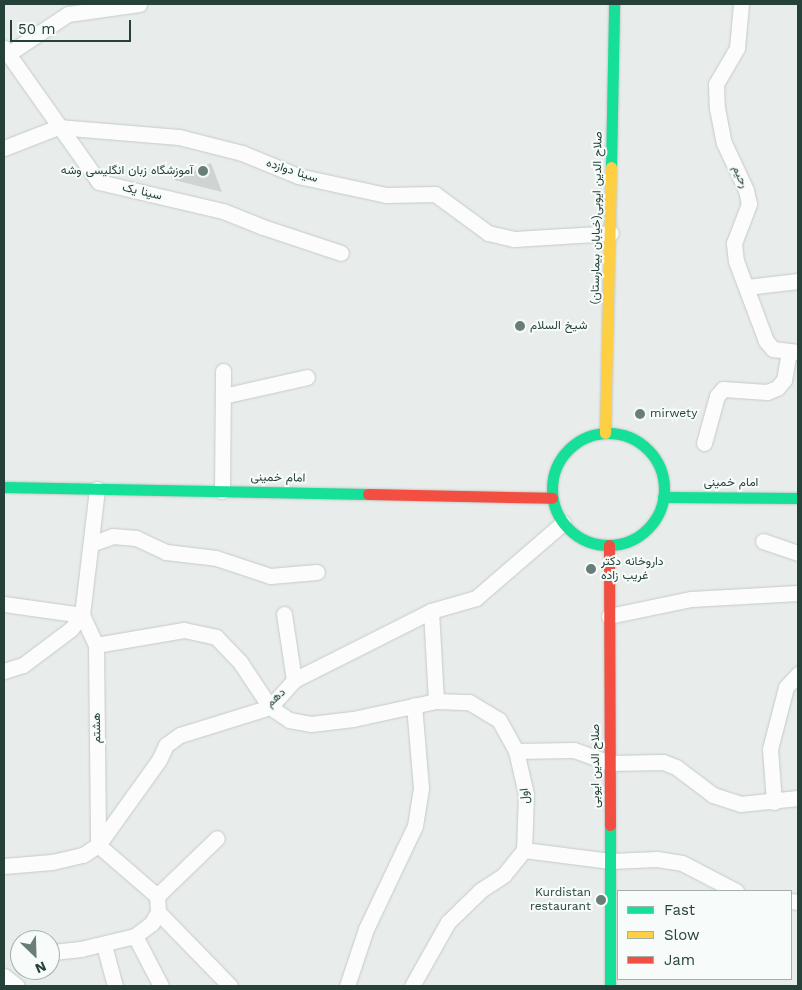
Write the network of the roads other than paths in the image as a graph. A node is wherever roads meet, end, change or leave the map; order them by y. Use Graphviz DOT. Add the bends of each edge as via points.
graph roads {
  1 [pos="139,4"];
  2 [pos="614,4"];
  3 [pos="741,4"];
  4 [pos="64,9"];
  5 [pos="5,52"];
  6 [pos="58,127"];
  7 [pos="4,148"];
  8 [pos="611,233"];
  9 [pos="341,252"];
  10 [pos="798,282"];
  11 [pos="748,288"];
  12 [pos="794,352"];
  13 [pos="223,371"];
  14 [pos="307,377"];
  15 [pos="223,396"];
  16 [pos="605,433"];
  17 [pos="704,443"];
  18 [pos="4,487"];
  19 [pos="97,489"];
  20 [pos="222,491"];
  21 [pos="663,497"];
  22 [pos="552,498"];
  23 [pos="798,498"];
  24 [pos="563,523"];
  25 [pos="763,541"];
  26 [pos="91,544"];
  27 [pos="609,545"];
  28 [pos="798,553"];
  29 [pos="317,572"];
  30 [pos="798,593"];
  31 [pos="4,604"];
  32 [pos="432,611"];
  33 [pos="284,614"];
  34 [pos="82,615"];
  35 [pos="609,616"];
  36 [pos="96,645"];
  37 [pos="4,671"];
  38 [pos="798,674"];
  39 [pos="294,680"];
  40 [pos="436,701"];
  41 [pos="414,705"];
  42 [pos="270,707"];
  43 [pos="516,751"];
  44 [pos="609,763"];
  45 [pos="798,798"];
  46 [pos="774,802"];
  47 [pos="217,838"];
  48 [pos="98,845"];
  49 [pos="524,850"];
  50 [pos="610,861"];
  51 [pos="4,866"];
  52 [pos="734,890"];
  53 [pos="157,896"];
  54 [pos="158,912"];
  55 [pos="135,936"];
  56 [pos="104,945"];
  57 [pos="60,951"];
  58 [pos="4,976"];
  59 [pos="17,986"];
  60 [pos="115,986"];
  61 [pos="160,986"];
  62 [pos="230,986"];
  63 [pos="347,986"];
  64 [pos="412,986"];
  65 [pos="610,986"];
  1 -- 4 [label="street"];
  2 -- 8 [label="main road, صلاح الدین ایوبی(خیابان بیمارستان)"];
  3 -- 11 [label="street, رحیم" via="737,48 716,84 724,143 746,190 749,204 734,242 737,269"];
  4 -- 5 [label="street"];
  5 -- 6 [label="street, سینا یک"];
  6 -- 7 [label="street"];
  6 -- 8 [label="street, سینا دوازده" via="179,137 242,153 298,176 386,195 435,194 488,232 514,239"];
  6 -- 9 [label="street, سینا یک" via="99,182 223,211 262,228"];
  8 -- 16 [label="main road, صلاح الدین ایوبی(خیابان بیمارستان)"];
  10 -- 11 [label="street"];
  11 -- 12 [label="street, رحیم" via="762,333 773,349"];
  12 -- 17 [label="street" via="784,380 777,388 767,392 723,389 717,396"];
  13 -- 15 [label="street"];
  14 -- 15 [label="street"];
  15 -- 20 [label="street"];
  16 -- 21 [label="main road" via="629,437 650,451 663,480"];
  16 -- 22 [label="main road" via="590,436 564,454 556,467"];
  18 -- 19 [label="main road, امام خمینی"];
  19 -- 20 [label="main road, امام خمینی"];
  19 -- 26 [label="street"];
  20 -- 22 [label="main road, امام خمینی"];
  21 -- 23 [label="main road, امام خمینی"];
  21 -- 27 [label="main road" via="660,509 645,531 634,538"];
  22 -- 24 [label="main road"];
  24 -- 27 [label="main road" via="583,540"];
  24 -- 32 [label="street, دهم" via="476,598"];
  25 -- 28 [label="street"];
  26 -- 29 [label="street" via="113,536 136,538 166,552 216,558 270,576"];
  26 -- 34 [label="street"];
  27 -- 35 [label="main road, صلاح الدین ایوبی"];
  30 -- 35 [label="street" via="691,599"];
  31 -- 34 [label="street"];
  32 -- 39 [label="street, دهم"];
  32 -- 40 [label="street"];
  33 -- 39 [label="street"];
  34 -- 36 [label="street, هشتم"];
  34 -- 37 [label="street" via="71,629 23,665"];
  35 -- 44 [label="main road, صلاح الدین ایوبی"];
  36 -- 42 [label="street" via="184,630 216,637 240,662"];
  36 -- 48 [label="street, هشتم"];
  38 -- 46 [label="street" via="786,687 770,749"];
  39 -- 42 [label="street, دهم"];
  40 -- 41 [label="street, اول"];
  40 -- 43 [label="street, اول" via="469,702 500,720"];
  41 -- 42 [label="street, اول" via="353,720 311,724 289,720"];
  41 -- 63 [label="street" via="421,788 415,826 366,928"];
  42 -- 48 [label="street, دهم" via="180,735 166,746"];
  43 -- 44 [label="street" via="574,750"];
  43 -- 49 [label="street, اول" via="526,794"];
  44 -- 46 [label="street" via="663,762 676,767 722,799 740,804"];
  44 -- 50 [label="main road, صلاح الدین ایوبی"];
  45 -- 46 [label="street"];
  47 -- 53 [label="street"];
  48 -- 51 [label="street, دهم" via="83,855 52,862"];
  48 -- 53 [label="street"];
  49 -- 50 [label="street"];
  49 -- 64 [label="street" via="504,875 481,890 448,922"];
  50 -- 52 [label="street" via="657,859 682,863"];
  50 -- 65 [label="main road, صلاح الدین ایوبی"];
  53 -- 54 [label="street"];
  54 -- 55 [label="street" via="152,923"];
  54 -- 62 [label="street"];
  55 -- 56 [label="street"];
  55 -- 61 [label="street"];
  56 -- 57 [label="street"];
  56 -- 60 [label="street"];
  58 -- 59 [label="street"];
}
